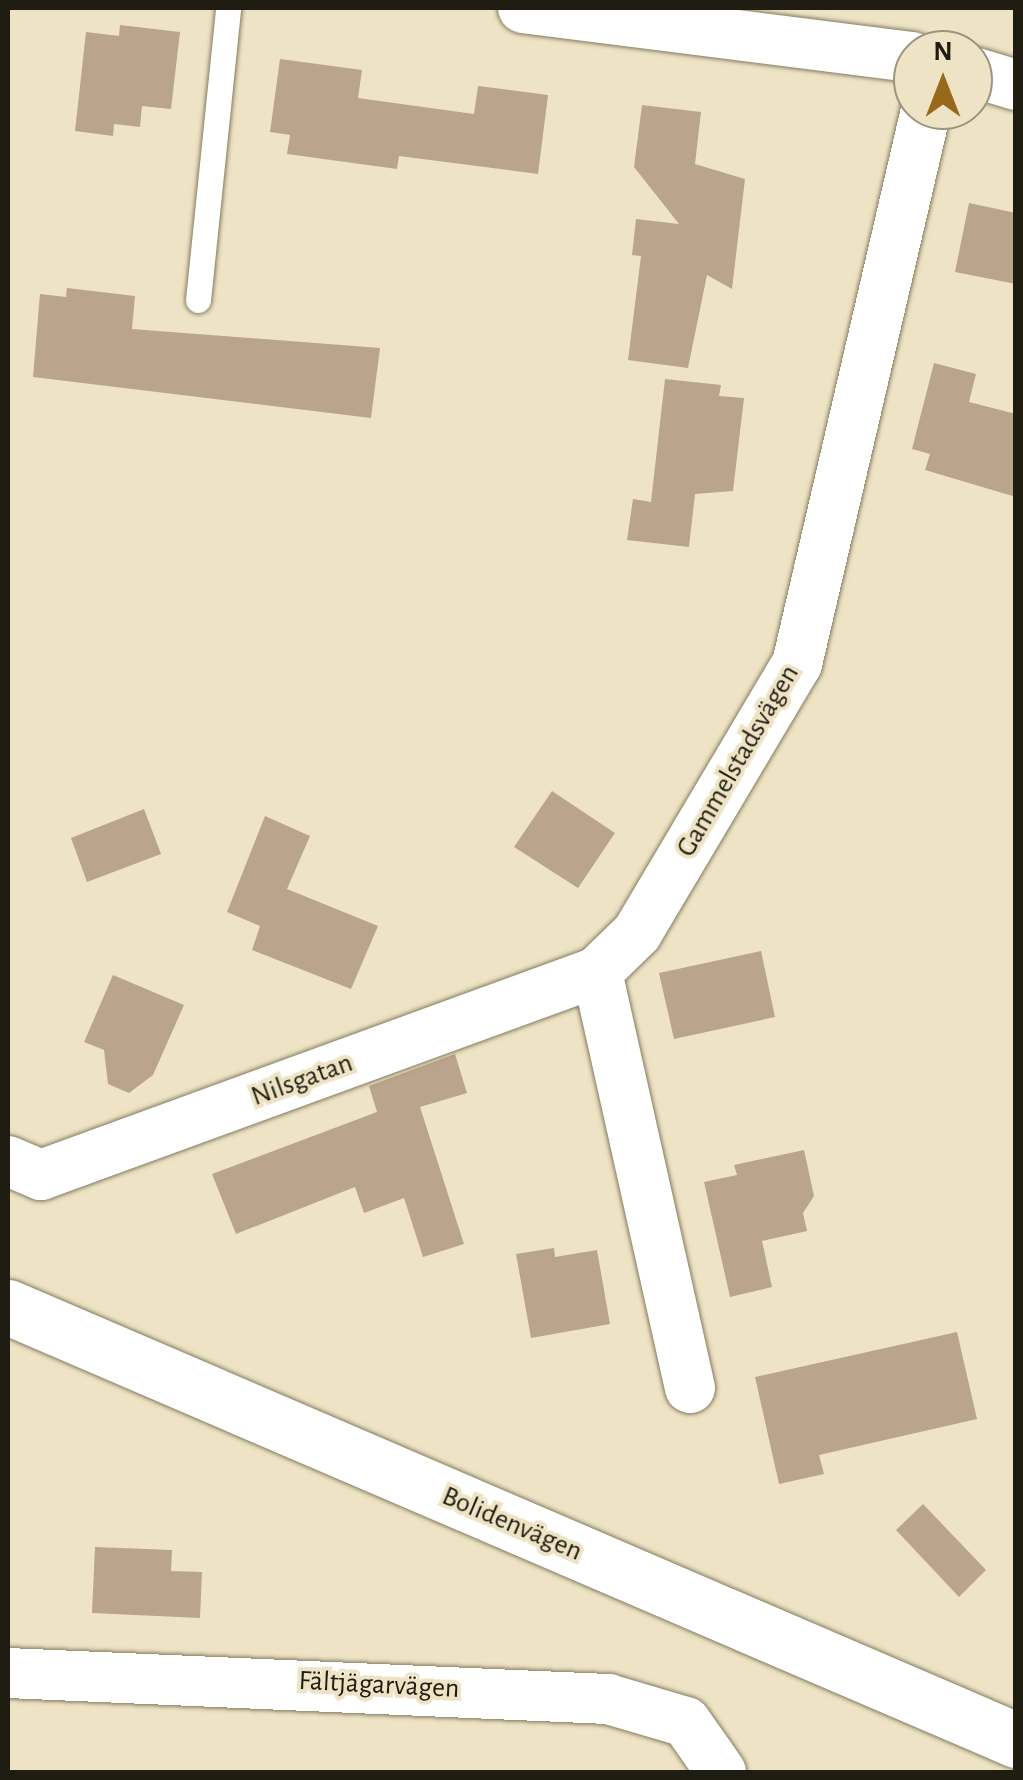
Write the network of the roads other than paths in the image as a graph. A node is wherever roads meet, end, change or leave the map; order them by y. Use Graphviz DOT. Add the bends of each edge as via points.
graph roads {
  1 [pos="228,8"];
  2 [pos="524,8"];
  3 [pos="893,54"];
  4 [pos="921,130"];
  5 [pos="198,300"];
  6 [pos="596,972"];
  7 [pos="8,1161"];
  8 [pos="8,1307"];
  9 [pos="690,1388"];
  10 [pos="8,1673"];
  11 [pos="1016,1740"];
  12 [pos="721,1772"];
  1 -- 5 [label="lane"];
  2 -- 3 [label="street"];
  4 -- 6 [label="street, Gammelstadsvägen" via="797,664 638,933"];
  6 -- 7 [label="street, Nilsgatan" via="40,1176"];
  6 -- 9 [label="street"];
  8 -- 11 [label="main road, Bolidenvägen"];
  10 -- 12 [label="street, Fältjägarvägen" via="608,1699 686,1722"];
}
